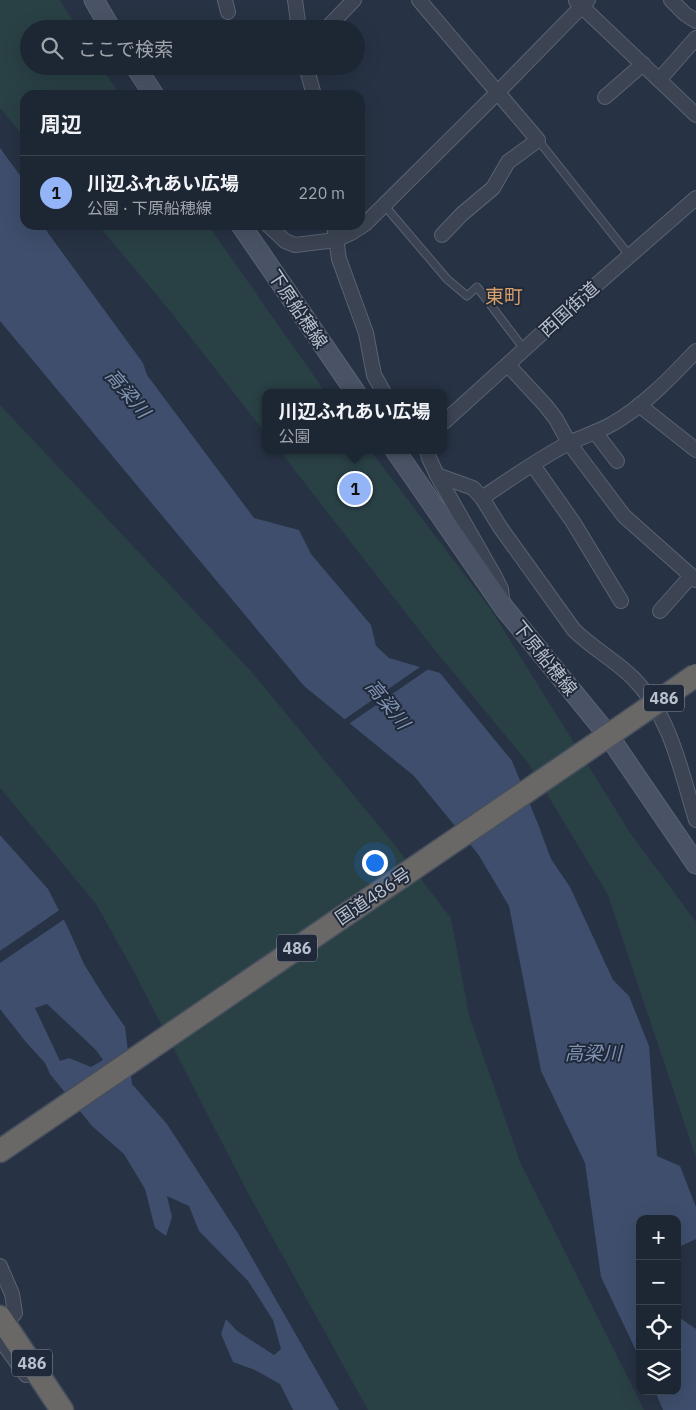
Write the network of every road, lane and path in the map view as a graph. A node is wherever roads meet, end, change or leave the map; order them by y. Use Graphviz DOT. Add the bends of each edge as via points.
graph roads {
  1 [pos="94,0"];
  2 [pos="295,0"];
  3 [pos="354,0"];
  4 [pos="419,0"];
  5 [pos="671,0"];
  6 [pos="582,2"];
  7 [pos="106,20"];
  8 [pos="298,20"];
  9 [pos="335,20"];
  10 [pos="696,21"];
  11 [pos="696,38"];
  12 [pos="643,64"];
  13 [pos="141,75"];
  14 [pos="308,75"];
  15 [pos="659,80"];
  16 [pos="151,90"];
  17 [pos="313,90"];
  18 [pos="498,92"];
  19 [pos="605,97"];
  20 [pos="696,115"];
  21 [pos="538,140"];
  22 [pos="696,198"];
  23 [pos="384,205"];
  24 [pos="365,224"];
  25 [pos="244,230"];
  26 [pos="274,230"];
  27 [pos="335,230"];
  28 [pos="356,230"];
  29 [pos="442,235"];
  30 [pos="336,240"];
  31 [pos="629,255"];
  32 [pos="524,350"];
  33 [pos="694,356"];
  34 [pos="508,366"];
  35 [pos="353,389"];
  36 [pos="382,389"];
  37 [pos="639,405"];
  38 [pos="447,419"];
  39 [pos="595,432"];
  40 [pos="569,443"];
  41 [pos="696,450"];
  42 [pos="398,454"];
  43 [pos="428,454"];
  44 [pos="617,461"];
  45 [pos="533,464"];
  46 [pos="438,475"];
  47 [pos="482,498"];
  48 [pos="693,578"];
  49 [pos="621,601"];
  50 [pos="504,609"];
  51 [pos="660,611"];
  52 [pos="696,675"];
  53 [pos="696,686"];
  54 [pos="658,713"];
  55 [pos="601,740"];
  56 [pos="696,820"];
  57 [pos="696,864"];
  58 [pos="0,1151"];
  59 [pos="0,1266"];
  60 [pos="2,1327"];
  61 [pos="62,1410"];
  1 -- 7 [label="main road"];
  2 -- 8 [label="street"];
  3 -- 9 [label="street"];
  4 -- 18 [label="street"];
  5 -- 10 [label="street"];
  6 -- 12 [label="street"];
  6 -- 18 [label="street"];
  11 -- 15 [label="street"];
  12 -- 15 [label="street"];
  12 -- 19 [label="street"];
  13 -- 16 [label="main road"];
  14 -- 17 [label="street"];
  15 -- 20 [label="street"];
  18 -- 21 [label="street"];
  18 -- 23 [label="street"];
  21 -- 29 [label="street" via="508,162 492,188"];
  21 -- 31 [label="lane"];
  22 -- 31 [label="street, 西国街道"];
  23 -- 24 [label="street"];
  23 -- 32 [label="lane" via="460,291 467,296 477,287"];
  25 -- 35 [label="main road, 下原船穂線"];
  26 -- 30 [label="street" via="289,244"];
  27 -- 30 [label="street"];
  28 -- 30 [label="street"];
  30 -- 36 [label="street" via="339,258 366,333 374,375"];
  31 -- 32 [label="street, 西国街道"];
  32 -- 34 [label="street, 西国街道"];
  33 -- 37 [label="street"];
  34 -- 38 [label="street, 西国街道"];
  34 -- 40 [label="street" via="546,406"];
  37 -- 39 [label="street"];
  37 -- 41 [label="street"];
  39 -- 40 [label="street"];
  39 -- 44 [label="street"];
  40 -- 45 [label="street"];
  40 -- 48 [label="street" via="624,516"];
  42 -- 50 [label="main road, 下原船穂線"];
  43 -- 46 [label="street"];
  45 -- 47 [label="street"];
  45 -- 49 [label="street"];
  46 -- 47 [label="street" via="473,488"];
  46 -- 50 [label="street" via="501,589"];
  47 -- 54 [label="street" via="574,630 634,679"];
  48 -- 51 [label="street"];
  50 -- 55 [label="main road, 下原船穂線"];
  52 -- 55 [label="highway, 国道486号 / 486, bridge"];
  53 -- 54 [label="street"];
  54 -- 56 [label="street" via="667,727"];
  55 -- 57 [label="main road, 下原船穂線"];
  55 -- 58 [label="highway, 国道486号 / 486"];
  59 -- 60 [label="street" via="12,1294 15,1313"];
  60 -- 61 [label="highway, 486"];
}
